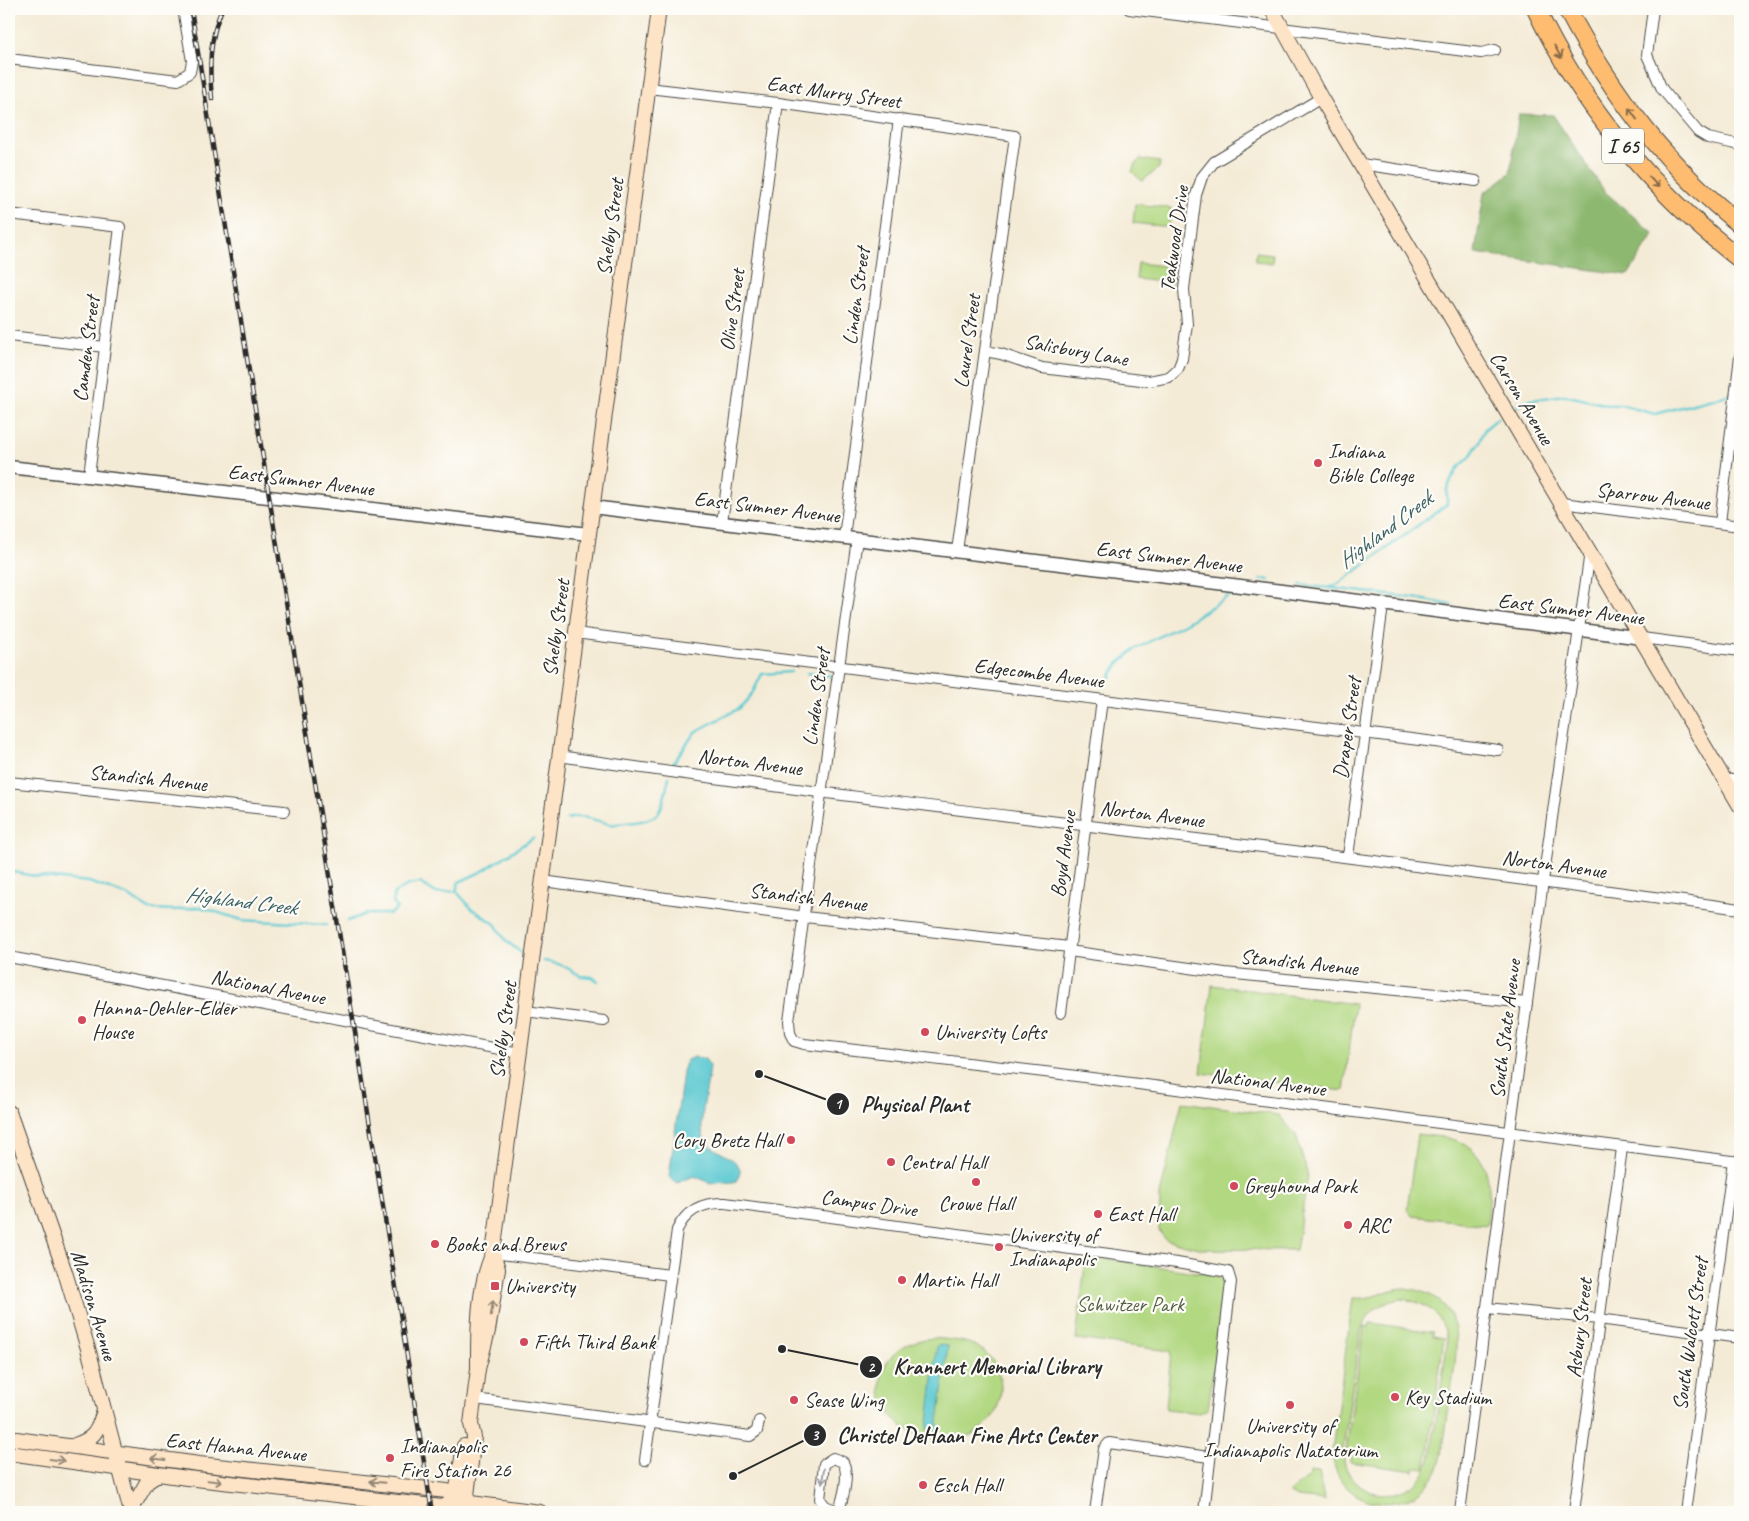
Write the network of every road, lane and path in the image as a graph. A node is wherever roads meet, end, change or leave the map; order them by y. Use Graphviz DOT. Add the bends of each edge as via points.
graph roads {
  1 [pos="182,9"];
  2 [pos="659,9"];
  3 [pos="1129,9"];
  4 [pos="1272,9"];
  5 [pos="1536,9"];
  6 [pos="1567,9"];
  7 [pos="1653,9"];
  8 [pos="1284,28"];
  9 [pos="1495,50"];
  10 [pos="9,59"];
  11 [pos="648,88"];
  12 [pos="1322,98"];
  13 [pos="778,103"];
  14 [pos="899,119"];
  15 [pos="1015,136"];
  16 [pos="1740,145"];
  17 [pos="1361,164"];
  18 [pos="1476,181"];
  19 [pos="9,214"];
  20 [pos="1740,224"];
  21 [pos="1740,260"];
  22 [pos="9,336"];
  23 [pos="105,347"];
  24 [pos="985,351"];
  25 [pos="1740,356"];
  26 [pos="1162,380"];
  27 [pos="9,467"];
  28 [pos="89,476"];
  29 [pos="1562,503"];
  30 [pos="592,506"];
  31 [pos="722,522"];
  32 [pos="1720,523"];
  33 [pos="1740,526"];
  34 [pos="589,534"];
  35 [pos="850,538"];
  36 [pos="957,551"];
  37 [pos="1590,552"];
  38 [pos="1383,606"];
  39 [pos="1579,631"];
  40 [pos="576,632"];
  41 [pos="1642,638"];
  42 [pos="1740,651"];
  43 [pos="839,665"];
  44 [pos="1102,700"];
  45 [pos="1366,733"];
  46 [pos="1498,750"];
  47 [pos="559,756"];
  48 [pos="1724,778"];
  49 [pos="1740,780"];
  50 [pos="9,782"];
  51 [pos="822,791"];
  52 [pos="1740,806"];
  53 [pos="284,811"];
  54 [pos="1086,825"];
  55 [pos="1348,856"];
  56 [pos="543,881"];
  57 [pos="1543,881"];
  58 [pos="1740,909"];
  59 [pos="805,917"];
  60 [pos="1069,949"];
  61 [pos="9,957"];
  62 [pos="1527,1003"];
  63 [pos="525,1011"];
  64 [pos="1061,1013"];
  65 [pos="604,1021"];
  66 [pos="792,1038"];
  67 [pos="520,1053"];
  68 [pos="9,1112"];
  69 [pos="1511,1133"];
  70 [pos="1622,1148"];
  71 [pos="1736,1162"];
  72 [pos="493,1253"];
  73 [pos="670,1275"];
  74 [pos="1487,1308"];
  75 [pos="1599,1319"];
  76 [pos="1710,1334"];
  77 [pos="1740,1338"];
  78 [pos="474,1398"];
  79 [pos="104,1411"];
  80 [pos="759,1421"];
  81 [pos="651,1423"];
  82 [pos="9,1438"];
  83 [pos="75,1445"];
  84 [pos="9,1453"];
  85 [pos="116,1454"];
  86 [pos="1209,1456"];
  87 [pos="646,1460"];
  88 [pos="120,1469"];
  89 [pos="159,1474"];
  90 [pos="460,1507"];
  91 [pos="131,1511"];
  92 [pos="540,1512"];
  93 [pos="838,1512"];
  94 [pos="1095,1512"];
  95 [pos="1204,1512"];
  96 [pos="1460,1512"];
  97 [pos="1574,1512"];
  98 [pos="1685,1512"];
  1 -- 10 [label="street" via="192,61 187,75 173,80"];
  2 -- 11 [label="main road, Shelby Street"];
  3 -- 8 [label="street"];
  4 -- 8 [label="main road, Carson Avenue"];
  5 -- 21 [label="highway, I 65, one-way" via="1575,80 1618,140 1686,214"];
  20 -- 6 [label="highway, I 65, one-way" via="1696,186 1649,134 1604,72"];
  7 -- 16 [label="street" via="1648,55 1662,89 1698,132 1708,138"];
  8 -- 9 [label="street" via="1481,53"];
  8 -- 12 [label="main road, Carson Avenue"];
  11 -- 13 [label="street, East Murry Street"];
  11 -- 30 [label="main road, Shelby Street"];
  12 -- 17 [label="main road, Carson Avenue"];
  12 -- 26 [label="street, Teakwood Drive" via="1214,162 1202,177 1196,194 1184,289 1187,324 1183,357 1175,372"];
  13 -- 14 [label="street, East Murry Street"];
  13 -- 31 [label="street, Olive Street"];
  14 -- 15 [label="street, East Murry Street"];
  14 -- 35 [label="street, Linden Street"];
  15 -- 24 [label="street, Laurel Street"];
  17 -- 18 [label="street"];
  17 -- 29 [label="main road, Carson Avenue"];
  19 -- 23 [label="street, Camden Street" via="120,227"];
  22 -- 23 [label="street"];
  23 -- 28 [label="street, Camden Street"];
  24 -- 26 [label="street, Salisbury Lane" via="1042,368"];
  24 -- 36 [label="street, Laurel Street"];
  25 -- 32 [label="street"];
  27 -- 28 [label="street, East Sumner Avenue"];
  28 -- 34 [label="street, East Sumner Avenue"];
  29 -- 32 [label="street, Sparrow Avenue"];
  29 -- 37 [label="main road, Carson Avenue"];
  30 -- 31 [label="street, East Sumner Avenue"];
  30 -- 34 [label="main road, Shelby Street"];
  31 -- 35 [label="street, East Sumner Avenue"];
  32 -- 33 [label="street, Sparrow Avenue"];
  34 -- 40 [label="main road, Shelby Street"];
  35 -- 36 [label="street, East Sumner Avenue"];
  35 -- 43 [label="street, Linden Street"];
  36 -- 38 [label="street, East Sumner Avenue"];
  37 -- 39 [label="street, South State Avenue"];
  37 -- 41 [label="main road, Carson Avenue"];
  38 -- 39 [label="street, East Sumner Avenue"];
  38 -- 45 [label="street, Draper Street"];
  39 -- 41 [label="street, East Sumner Avenue"];
  39 -- 57 [label="street, South State Avenue"];
  40 -- 43 [label="street, Edgecombe Avenue"];
  40 -- 47 [label="main road, Shelby Street"];
  41 -- 42 [label="street, East Sumner Avenue"];
  41 -- 48 [label="main road, Carson Avenue"];
  43 -- 44 [label="street, Edgecombe Avenue"];
  43 -- 51 [label="street, Linden Street"];
  44 -- 45 [label="street, Edgecombe Avenue"];
  44 -- 54 [label="street, Boyd Avenue"];
  45 -- 46 [label="street, Edgecombe Avenue"];
  45 -- 55 [label="street, Draper Street"];
  47 -- 51 [label="street, Norton Avenue"];
  47 -- 56 [label="main road, Shelby Street"];
  48 -- 49 [label="street"];
  48 -- 52 [label="main road, Carson Avenue"];
  50 -- 53 [label="street, Standish Avenue"];
  51 -- 54 [label="street, Norton Avenue"];
  51 -- 59 [label="street, Linden Street"];
  54 -- 55 [label="street, Norton Avenue"];
  54 -- 60 [label="street, Boyd Avenue"];
  55 -- 57 [label="street, Norton Avenue"];
  56 -- 59 [label="street, Standish Avenue"];
  56 -- 63 [label="main road, Shelby Street"];
  57 -- 58 [label="street, Norton Avenue"];
  57 -- 62 [label="street, South State Avenue"];
  59 -- 60 [label="street, Standish Avenue"];
  59 -- 66 [label="street, Linden Street" via="789,1021"];
  60 -- 62 [label="street, Standish Avenue" via="1225,973"];
  60 -- 64 [label="street, Boyd Avenue"];
  61 -- 67 [label="street, National Avenue"];
  62 -- 69 [label="street, South State Avenue"];
  63 -- 65 [label="street"];
  63 -- 67 [label="main road, Shelby Street"];
  66 -- 69 [label="street, National Avenue" via="810,1045"];
  67 -- 72 [label="main road, Shelby Street"];
  68 -- 79 [label="main road, Madison Avenue" via="65,1272"];
  69 -- 70 [label="street, National Avenue"];
  69 -- 74 [label="street, South State Avenue"];
  70 -- 71 [label="street, National Avenue"];
  70 -- 75 [label="street, Asbury Street"];
  71 -- 76 [label="street, South Walcott Street"];
  72 -- 73 [label="street"];
  72 -- 78 [label="main road, Shelby Street" via="486,1268 480,1307"];
  73 -- 81 [label="street"];
  73 -- 86 [label="street, Campus Drive" via="681,1222 698,1208 716,1203 1225,1270 1230,1274 1231,1282"];
  74 -- 75 [label="street"];
  74 -- 96 [label="street, South State Avenue"];
  75 -- 76 [label="street"];
  75 -- 97 [label="street, Asbury Street"];
  76 -- 77 [label="street"];
  76 -- 98 [label="street, South Walcott Street"];
  78 -- 81 [label="street"];
  78 -- 90 [label="main road, Shelby Street" via="471,1424 465,1434"];
  79 -- 83 [label="main road" via="94,1435"];
  79 -- 85 [label="main road, Madison Avenue"];
  80 -- 81 [label="street" via="757,1431 750,1436"];
  81 -- 87 [label="street"];
  82 -- 83 [label="main road, East Hanna Avenue"];
  83 -- 85 [label="main road, East Hanna Avenue"];
  84 -- 88 [label="main road, East Hanna Avenue, one-way"];
  85 -- 88 [label="main road, Madison Avenue"];
  90 -- 85 [label="main road, East Hanna Avenue, one-way" via="447,1491 428,1488"];
  86 -- 94 [label="street" via="1109,1443 1104,1449"];
  86 -- 95 [label="street, Campus Drive"];
  88 -- 89 [label="main road, East Hanna Avenue"];
  88 -- 91 [label="main road, Madison Avenue"];
  89 -- 90 [label="main road, East Hanna Avenue, one-way"];
  89 -- 91 [label="main road" via="147,1482"];
  90 -- 92 [label="main road, East Hanna Avenue"];
  93 -- 93 [label="street, one-way" via="846,1471 843,1462 833,1458 824,1464 820,1497 823,1505"];
}
